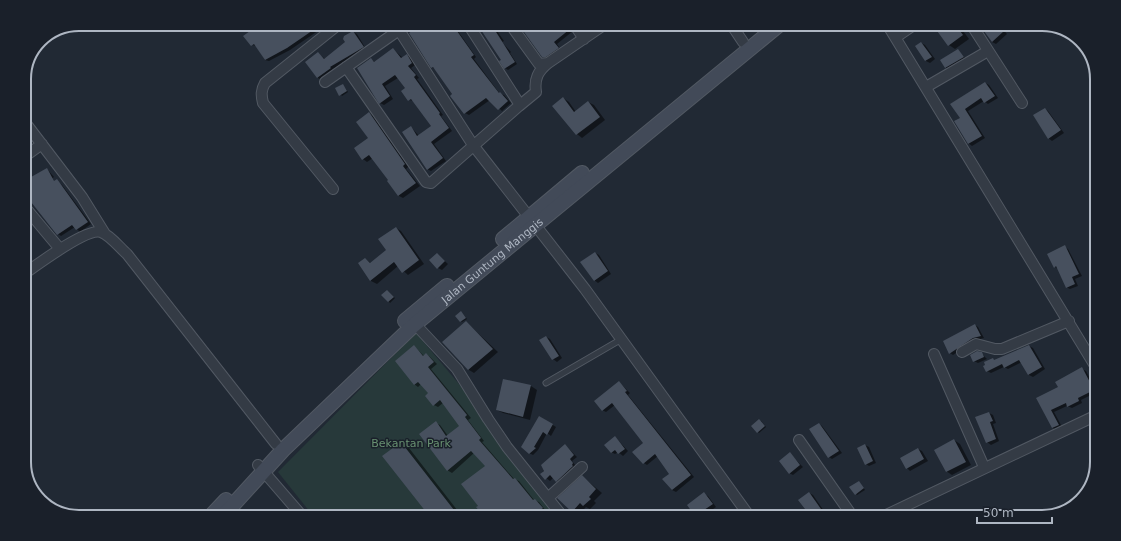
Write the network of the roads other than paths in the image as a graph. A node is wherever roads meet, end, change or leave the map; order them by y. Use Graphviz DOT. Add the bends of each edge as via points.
graph roads {
  1 [pos="330,31"];
  2 [pos="398,31"];
  3 [pos="400,31"];
  4 [pos="473,31"];
  5 [pos="515,31"];
  6 [pos="579,31"];
  7 [pos="595,31"];
  8 [pos="736,31"];
  9 [pos="756,31"];
  10 [pos="771,31"];
  11 [pos="892,31"];
  12 [pos="905,31"];
  13 [pos="975,31"];
  14 [pos="896,37"];
  15 [pos="584,39"];
  16 [pos="743,42"];
  17 [pos="988,51"];
  18 [pos="548,63"];
  19 [pos="346,67"];
  20 [pos="325,82"];
  21 [pos="926,87"];
  22 [pos="1022,103"];
  23 [pos="519,106"];
  24 [pos="31,130"];
  25 [pos="42,144"];
  26 [pos="474,145"];
  27 [pos="31,152"];
  28 [pos="333,189"];
  29 [pos="31,214"];
  30 [pos="533,220"];
  31 [pos="105,234"];
  32 [pos="60,249"];
  33 [pos="31,269"];
  34 [pos="1069,321"];
  35 [pos="415,324"];
  36 [pos="620,340"];
  37 [pos="380,351"];
  38 [pos="962,352"];
  39 [pos="934,354"];
  40 [pos="1090,357"];
  41 [pos="546,383"];
  42 [pos="1090,418"];
  43 [pos="799,440"];
  44 [pos="276,444"];
  45 [pos="582,467"];
  46 [pos="984,467"];
  47 [pos="263,468"];
  48 [pos="548,498"];
  49 [pos="218,510"];
  50 [pos="228,510"];
  51 [pos="297,510"];
  52 [pos="301,510"];
  53 [pos="557,510"];
  54 [pos="745,510"];
  55 [pos="848,510"];
  56 [pos="896,510"];
  1 -- 28 [label="street" via="265,84 261,96 263,103"];
  2 -- 19 [label="street"];
  3 -- 26 [label="street"];
  4 -- 23 [label="street" via="519,102"];
  5 -- 18 [label="street" via="539,64"];
  6 -- 15 [label="street"];
  7 -- 15 [label="street"];
  8 -- 16 [label="street"];
  9 -- 16 [label="street, Jalan Guntung Manggis"];
  10 -- 30 [label="street, Jalan Guntung Manggis"];
  11 -- 14 [label="street"];
  12 -- 14 [label="street"];
  13 -- 17 [label="street"];
  14 -- 21 [label="street"];
  15 -- 18 [label="street"];
  16 -- 30 [label="street, Jalan Guntung Manggis"];
  17 -- 21 [label="street"];
  17 -- 22 [label="street"];
  18 -- 23 [label="street" via="536,78 536,92"];
  19 -- 20 [label="street"];
  19 -- 26 [label="street" via="427,182 431,183"];
  21 -- 34 [label="street"];
  23 -- 26 [label="street"];
  24 -- 25 [label="street"];
  25 -- 27 [label="street"];
  25 -- 31 [label="street" via="82,197"];
  26 -- 30 [label="street"];
  29 -- 32 [label="street"];
  30 -- 35 [label="street, Jalan Guntung Manggis" via="515,240"];
  30 -- 36 [label="street"];
  30 -- 37 [label="street, Jalan Guntung Manggis" via="422,305"];
  31 -- 32 [label="street" via="93,232"];
  31 -- 44 [label="street" via="127,254"];
  32 -- 33 [label="street"];
  34 -- 38 [label="street" via="1002,349 976,344"];
  34 -- 40 [label="street"];
  35 -- 37 [label="street, Jalan Guntung Manggis"];
  35 -- 48 [label="street" via="457,369 488,419"];
  36 -- 41 [label="lane"];
  36 -- 54 [label="street"];
  37 -- 44 [label="street, Jalan Guntung Manggis"];
  37 -- 47 [label="street, Jalan Guntung Manggis"];
  39 -- 46 [label="street"];
  42 -- 46 [label="street"];
  43 -- 55 [label="street"];
  44 -- 47 [label="street, Jalan Guntung Manggis"];
  45 -- 48 [label="street"];
  46 -- 56 [label="street"];
  47 -- 49 [label="street, Jalan Guntung Manggis"];
  47 -- 50 [label="street, Jalan Guntung Manggis"];
  47 -- 51 [label="street"];
  47 -- 52 [label="street"];
  48 -- 53 [label="street"];
}
